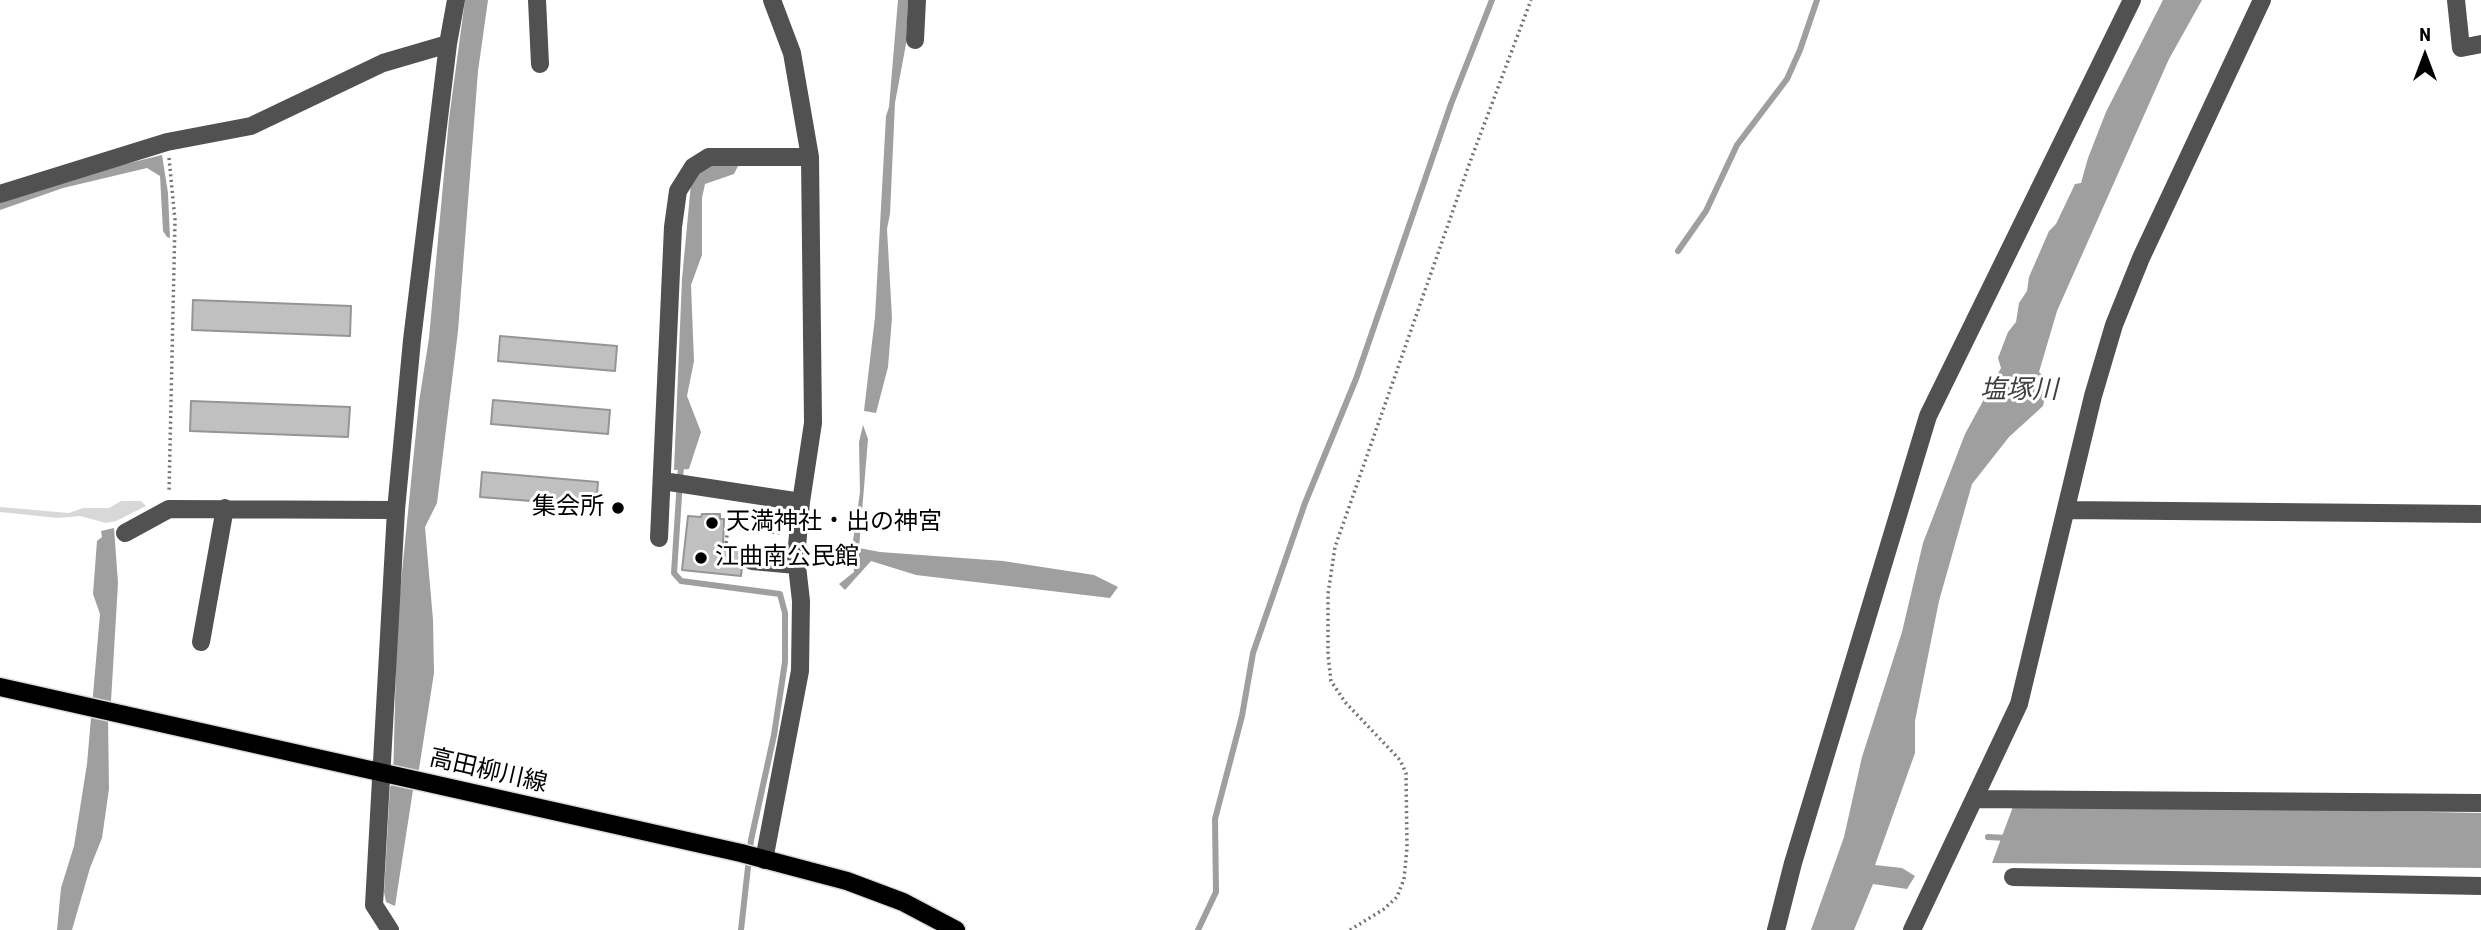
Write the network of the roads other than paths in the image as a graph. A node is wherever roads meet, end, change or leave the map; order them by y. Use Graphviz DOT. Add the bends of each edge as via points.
graph roads {
  1 [pos="456,0"];
  2 [pos="537,0"];
  3 [pos="772,0"];
  4 [pos="917,0"];
  5 [pos="2133,0"];
  6 [pos="2262,0"];
  7 [pos="2456,0"];
  8 [pos="915,40"];
  9 [pos="448,44"];
  10 [pos="2481,44"];
  11 [pos="540,64"];
  12 [pos="810,157"];
  13 [pos="0,194"];
  14 [pos="667,481"];
  15 [pos="801,502"];
  16 [pos="225,508"];
  17 [pos="396,510"];
  18 [pos="2067,510"];
  19 [pos="2481,514"];
  20 [pos="125,533"];
  21 [pos="659,538"];
  22 [pos="752,561"];
  23 [pos="796,565"];
  24 [pos="201,642"];
  25 [pos="0,687"];
  26 [pos="386,774"];
  27 [pos="1974,799"];
  28 [pos="2481,803"];
  29 [pos="752,857"];
  30 [pos="2013,877"];
  31 [pos="2481,886"];
  32 [pos="390,930"];
  33 [pos="956,930"];
  34 [pos="1776,930"];
  35 [pos="1912,930"];
  1 -- 9 [label="street"];
  2 -- 11 [label="street"];
  3 -- 12 [label="street" via="792,53"];
  4 -- 8 [label="street"];
  5 -- 34 [label="street" via="1928,416"];
  6 -- 18 [label="street" via="2141,258 2114,326"];
  7 -- 10 [label="street" via="2461,48"];
  9 -- 13 [label="street" via="383,63 251,126 167,142"];
  9 -- 17 [label="street"];
  12 -- 14 [label="street" via="709,157 693,167 678,191 673,227"];
  12 -- 15 [label="street" via="813,423"];
  14 -- 15 [label="street"];
  14 -- 21 [label="street"];
  15 -- 23 [label="street"];
  16 -- 17 [label="street"];
  16 -- 20 [label="street" via="169,509"];
  16 -- 24 [label="street"];
  17 -- 26 [label="street"];
  18 -- 19 [label="street"];
  18 -- 27 [label="street" via="2019,704"];
  22 -- 23 [label="street"];
  23 -- 29 [label="street" via="802,601 800,671"];
  25 -- 26 [label="main road, 高田柳川線"];
  26 -- 29 [label="main road, 高田柳川線"];
  26 -- 32 [label="street" via="374,905"];
  27 -- 28 [label="street"];
  27 -- 35 [label="street"];
  29 -- 33 [label="main road, 高田柳川線" via="846,881 903,902"];
  30 -- 31 [label="street"];
}
